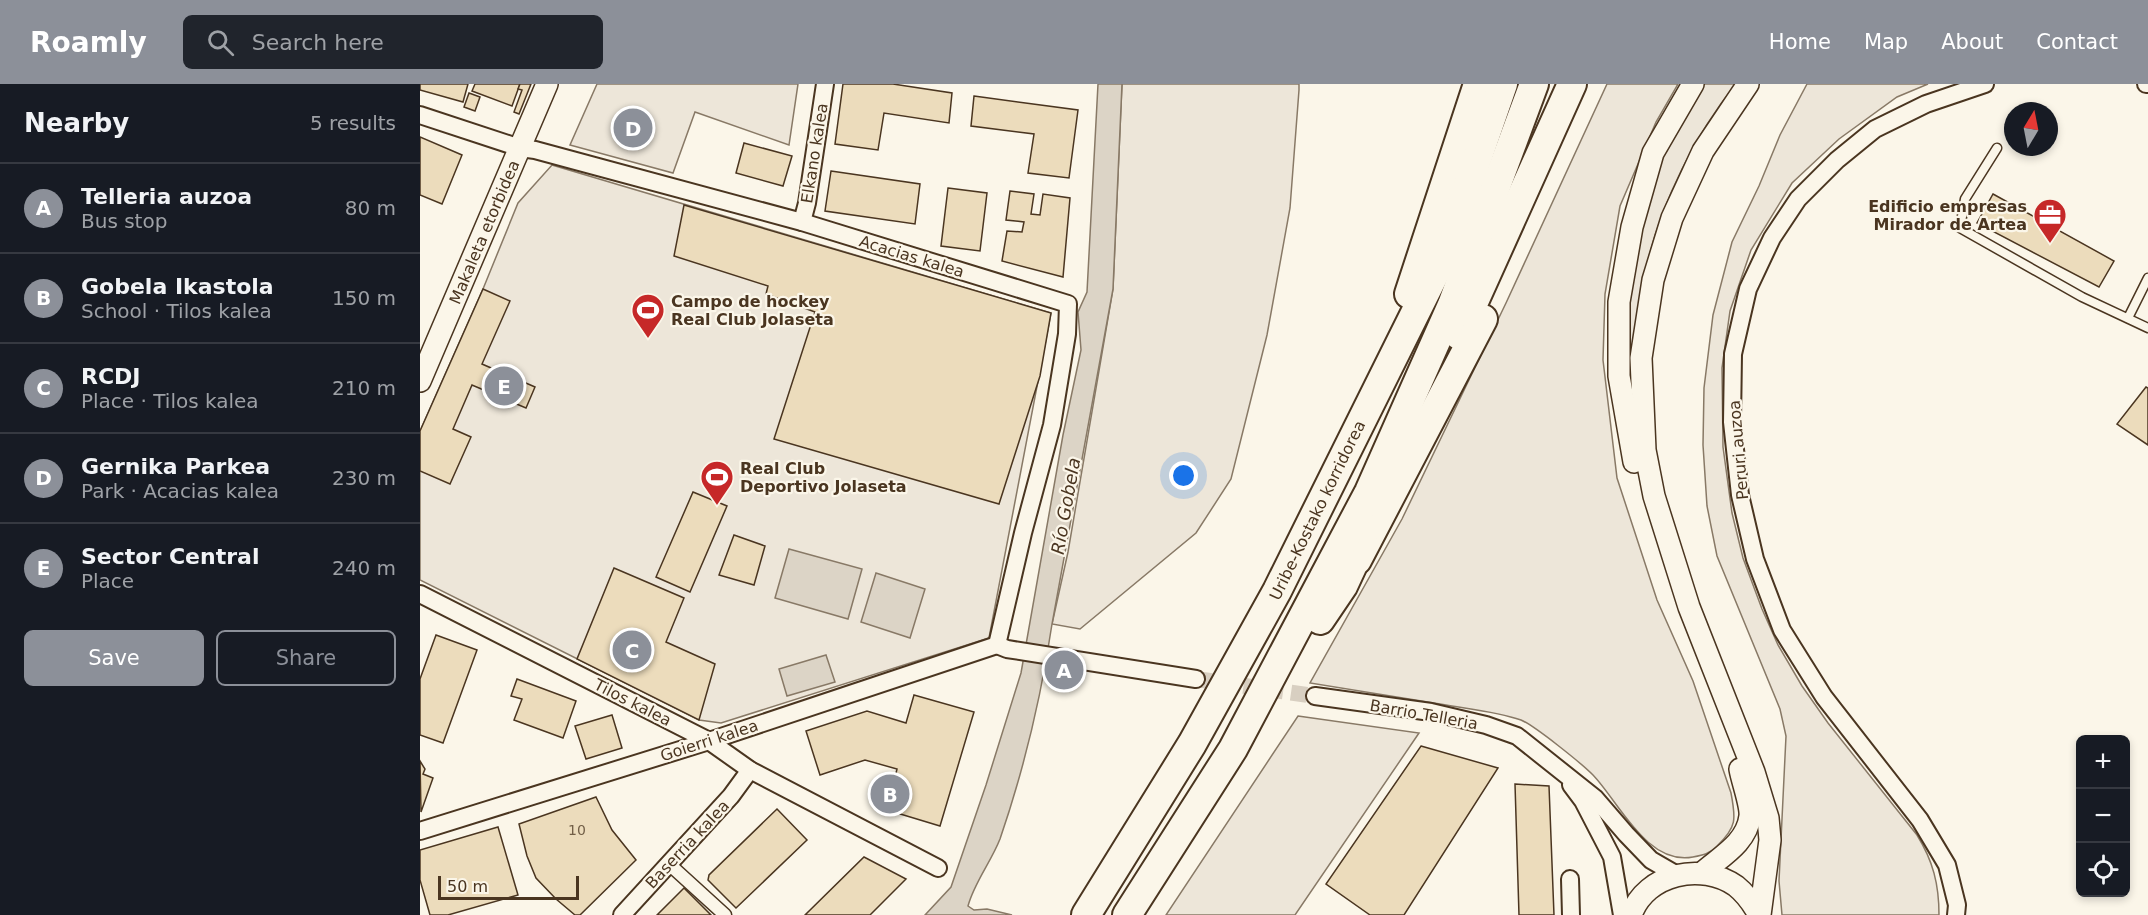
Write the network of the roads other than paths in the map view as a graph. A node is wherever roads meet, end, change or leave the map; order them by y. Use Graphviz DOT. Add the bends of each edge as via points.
graph roads {
  1 [pos="547,84"];
  2 [pos="825,84"];
  3 [pos="1478,84"];
  4 [pos="1503,84"];
  5 [pos="1534,84"];
  6 [pos="1572,84"];
  7 [pos="1593,84"];
  8 [pos="1693,84"];
  9 [pos="1748,84"];
  10 [pos="1985,84"];
  11 [pos="420,115"];
  12 [pos="520,148"];
  13 [pos="1997,148"];
  14 [pos="802,222"];
  15 [pos="2148,278"];
  16 [pos="2127,318"];
  17 [pos="2148,328"];
  18 [pos="426,349"];
  19 [pos="1388,366"];
  20 [pos="420,381"];
  21 [pos="1343,586"];
  22 [pos="420,594"];
  23 [pos="1002,647"];
  24 [pos="1196,679"];
  25 [pos="1315,696"];
  26 [pos="708,741"];
  27 [pos="1233,749"];
  28 [pos="1558,767"];
  29 [pos="750,770"];
  30 [pos="420,831"];
  31 [pos="669,864"];
  32 [pos="938,867"];
  33 [pos="1702,873"];
  34 [pos="1677,875"];
  35 [pos="1570,879"];
  36 [pos="622,915"];
  37 [pos="724,915"];
  38 [pos="1086,915"];
  39 [pos="1127,915"];
  40 [pos="1571,915"];
  41 [pos="1622,915"];
  42 [pos="1631,915"];
  43 [pos="1759,915"];
  44 [pos="1956,915"];
  1 -- 12 [label="street, Makaleta etorbidea"];
  2 -- 14 [label="street, Elkano kalea"];
  3 -- 19 [label="highway" via="1421,252"];
  4 -- 19 [label="highway, Uribe-Kostako korridorea" via="1444,255"];
  5 -- 27 [label="highway" via="1452,305 1416,390 1369,492"];
  6 -- 21 [label="highway"];
  7 -- 21 [label="highway" via="1484,316"];
  8 -- 33 [label="street" via="1653,153 1632,227 1618,302 1619,376 1635,467 1678,609 1739,767 1750,815 1744,834 1733,848"];
  9 -- 43 [label="street" via="1703,151 1672,218 1653,280 1641,369 1645,450 1654,496 1689,607 1754,772 1768,818 1770,840"];
  10 -- 44 [label="street, Peruri auzoa" via="1926,104 1875,129 1798,199 1772,238 1748,289 1733,354 1732,422 1740,495 1755,559 1782,630 1824,697 1925,829 1947,865"];
  11 -- 12 [label="street, Acacias kalea"];
  12 -- 14 [label="street, Acacias kalea"];
  12 -- 18 [label="street, Makaleta etorbidea"];
  13 -- 16 [label="lane" via="1965,199 1960,228"];
  14 -- 23 [label="street, Acacias kalea" via="1068,304 1052,425 1023,532"];
  15 -- 16 [label="lane"];
  16 -- 17 [label="lane"];
  18 -- 20 [label="street, Makaleta etorbidea"];
  19 -- 38 [label="highway, Uribe-Kostako korridorea" via="1278,591 1192,744"];
  21 -- 27 [label="highway"];
  22 -- 26 [label="street, Tilos kalea"];
  23 -- 24 [label="street"];
  23 -- 26 [label="street, Goierri kalea"];
  25 -- 28 [label="street, Barrio Telleria" via="1486,724 1517,736"];
  26 -- 29 [label="street, Tilos kalea"];
  26 -- 30 [label="street, Goierri kalea"];
  27 -- 39 [label="highway"];
  28 -- 34 [label="street" via="1595,798 1651,860"];
  28 -- 41 [label="street" via="1583,801 1612,857"];
  29 -- 31 [label="street, Baserria kalea"];
  29 -- 32 [label="street, Tilos kalea"];
  31 -- 36 [label="street, Baserria kalea"];
  31 -- 37 [label="street"];
  33 -- 34 [label="street"];
  33 -- 43 [label="street" via="1737,887"];
  34 -- 42 [label="street" via="1644,894"];
  35 -- 40 [label="street"];
}
